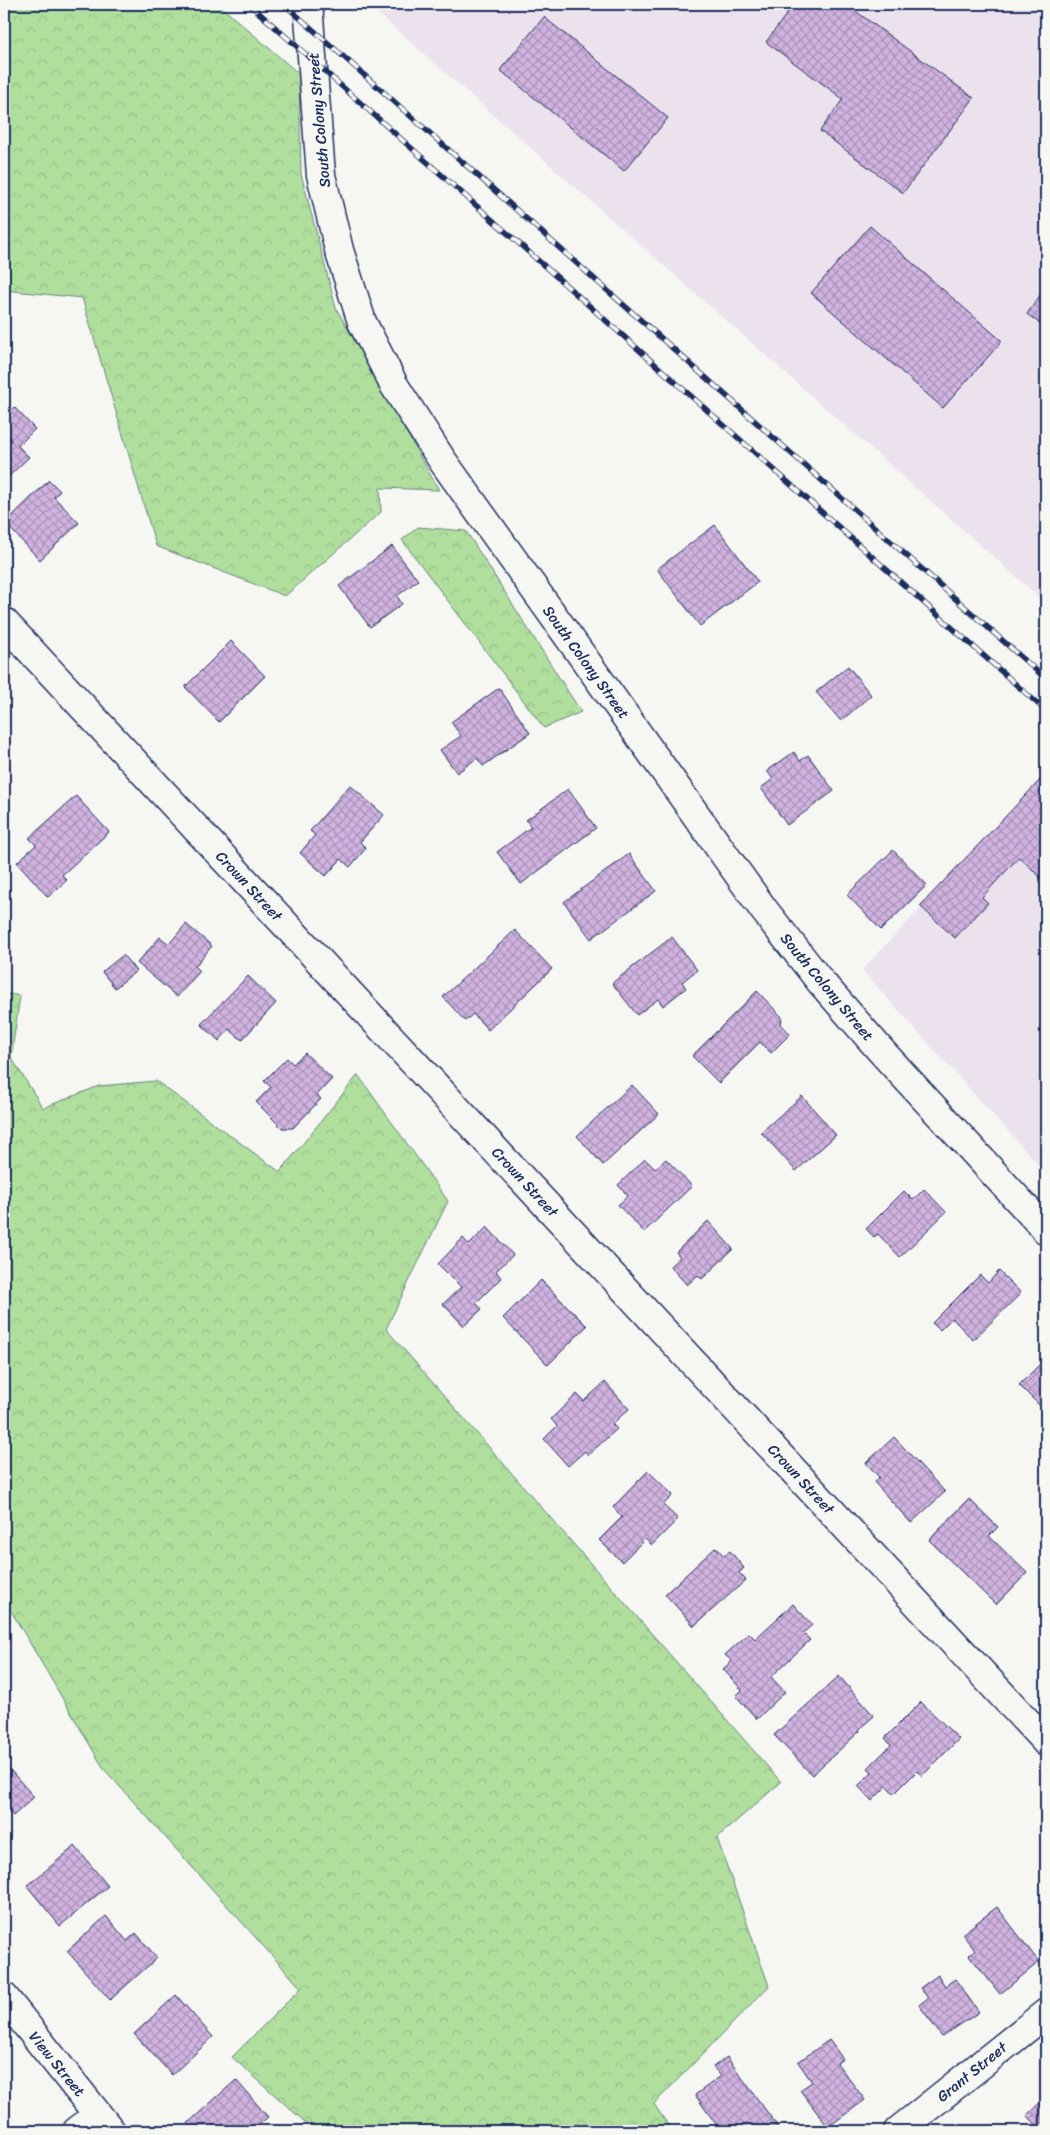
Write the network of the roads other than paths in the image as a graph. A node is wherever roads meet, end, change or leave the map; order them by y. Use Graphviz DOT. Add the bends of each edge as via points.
graph roads {
  1 [pos="308,4"];
  2 [pos="4,622"];
  3 [pos="1046,1230"];
  4 [pos="1046,1742"];
  5 [pos="4,1997"];
  6 [pos="1046,2013"];
  7 [pos="104,2123"];
  8 [pos="76,2131"];
  9 [pos="898,2131"];
  1 -- 3 [label="street, South Colony Street" via="321,174 338,250 362,322 394,385 442,460 764,910 883,1053"];
  2 -- 4 [label="street, Crown Street"];
  5 -- 7 [label="street, View Street"];
  6 -- 9 [label="street, Grant Street"];
  7 -- 8 [label="street"];
}
